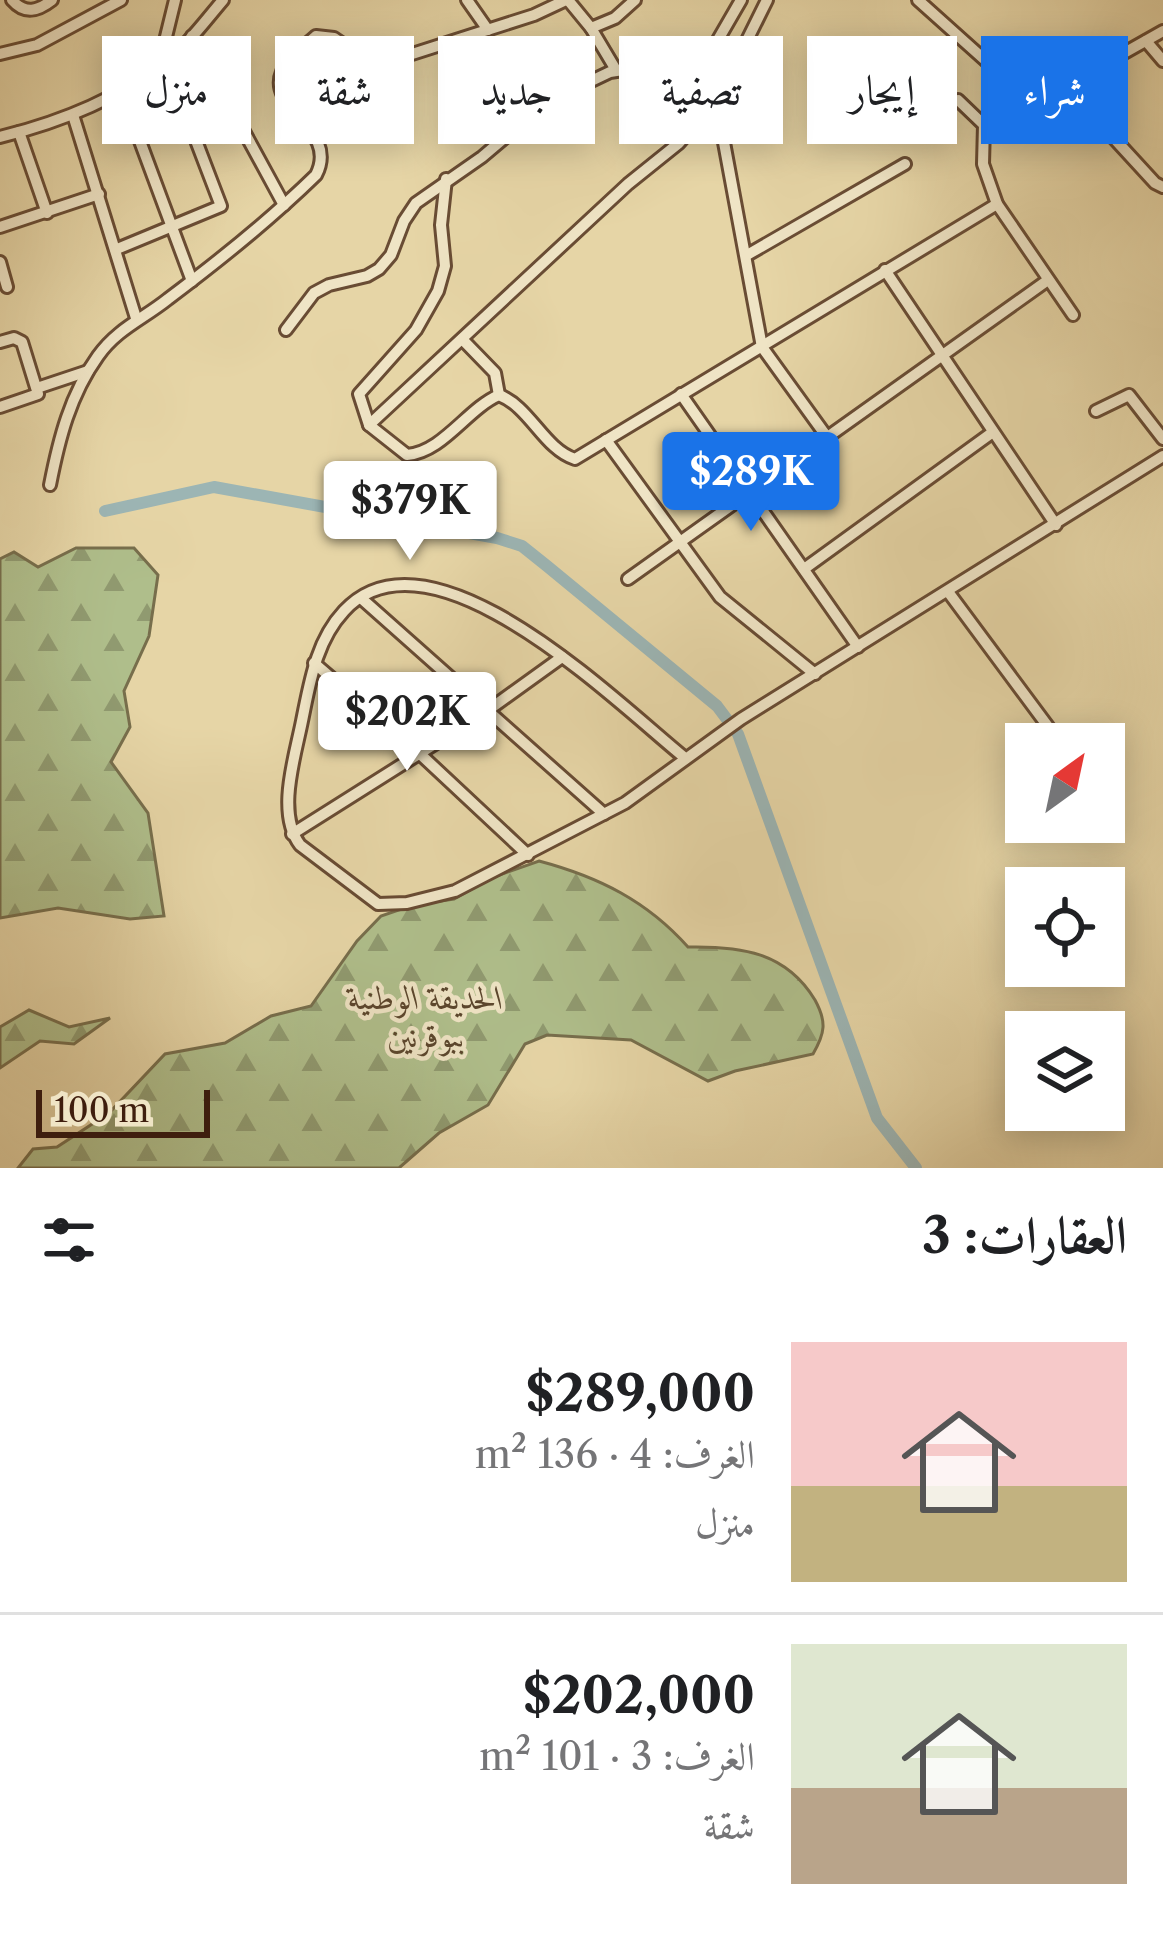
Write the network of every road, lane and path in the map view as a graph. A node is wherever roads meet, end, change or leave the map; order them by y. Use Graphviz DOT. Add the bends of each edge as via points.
graph roads {
  1 [pos="12,0"];
  2 [pos="52,0"];
  3 [pos="121,0"];
  4 [pos="176,0"];
  5 [pos="223,0"];
  6 [pos="466,0"];
  7 [pos="567,0"];
  8 [pos="635,0"];
  9 [pos="741,0"];
  10 [pos="766,0"];
  11 [pos="919,0"];
  12 [pos="591,28"];
  13 [pos="488,30"];
  14 [pos="1163,31"];
  15 [pos="166,36"];
  16 [pos="192,36"];
  17 [pos="749,36"];
  18 [pos="1146,41"];
  19 [pos="1128,51"];
  20 [pos="0,55"];
  21 [pos="981,55"];
  22 [pos="1163,61"];
  23 [pos="616,70"];
  24 [pos="102,100"];
  25 [pos="958,100"];
  26 [pos="73,115"];
  27 [pos="19,132"];
  28 [pos="0,137"];
  29 [pos="140,144"];
  30 [pos="198,144"];
  31 [pos="251,144"];
  32 [pos="678,144"];
  33 [pos="726,144"];
  34 [pos="1119,144"];
  35 [pos="905,164"];
  36 [pos="446,179"];
  37 [pos="1163,187"];
  38 [pos="99,194"];
  39 [pos="997,204"];
  40 [pos="284,205"];
  41 [pos="47,213"];
  42 [pos="0,227"];
  43 [pos="171,230"];
  44 [pos="117,249"];
  45 [pos="747,255"];
  46 [pos="0,262"];
  47 [pos="885,270"];
  48 [pos="1048,280"];
  49 [pos="192,281"];
  50 [pos="7,286"];
  51 [pos="1073,315"];
  52 [pos="136,318"];
  53 [pos="286,330"];
  54 [pos="462,339"];
  55 [pos="0,342"];
  56 [pos="762,347"];
  57 [pos="940,355"];
  58 [pos="88,370"];
  59 [pos="37,388"];
  60 [pos="681,394"];
  61 [pos="500,395"];
  62 [pos="0,406"];
  63 [pos="1096,411"];
  64 [pos="369,425"];
  65 [pos="993,432"];
  66 [pos="827,437"];
  67 [pos="1163,439"];
  68 [pos="605,440"];
  69 [pos="1163,455"];
  70 [pos="50,485"];
  71 [pos="751,493"];
  72 [pos="1056,525"];
  73 [pos="677,542"];
  74 [pos="804,569"];
  75 [pos="628,579"];
  76 [pos="949,592"];
  77 [pos="362,598"];
  78 [pos="858,647"];
  79 [pos="562,657"];
  80 [pos="314,663"];
  81 [pos="815,674"];
  82 [pos="487,711"];
  83 [pos="1045,723"];
  84 [pos="419,753"];
  85 [pos="685,758"];
  86 [pos="604,814"];
  87 [pos="292,834"];
  88 [pos="528,855"];
  1 -- 2 [label="street" via="26,11"];
  3 -- 20 [label="street" via="37,46"];
  4 -- 15 [label="street"];
  5 -- 16 [label="street"];
  6 -- 13 [label="street"];
  7 -- 12 [label="street"];
  7 -- 13 [label="street"];
  8 -- 12 [label="street"];
  9 -- 23 [label="street" via="700,58"];
  10 -- 17 [label="street"];
  11 -- 21 [label="street"];
  12 -- 23 [label="street"];
  13 -- 40 [label="street" via="384,64 316,36 280,79 323,161"];
  14 -- 18 [label="street"];
  18 -- 19 [label="street"];
  18 -- 22 [label="street"];
  23 -- 36 [label="street" via="547,102"];
  24 -- 26 [label="street"];
  25 -- 39 [label="street" via="984,125 983,164"];
  26 -- 27 [label="street"];
  26 -- 38 [label="street"];
  27 -- 28 [label="street"];
  27 -- 41 [label="street"];
  29 -- 43 [label="street"];
  30 -- 43 [label="street" via="221,204"];
  31 -- 40 [label="street"];
  32 -- 54 [label="street"];
  33 -- 45 [label="street"];
  34 -- 37 [label="street"];
  35 -- 45 [label="street"];
  36 -- 53 [label="street" via="410,209 386,262 314,293"];
  36 -- 64 [label="street" via="443,276 416,330 360,392"];
  38 -- 41 [label="street"];
  38 -- 44 [label="street"];
  39 -- 47 [label="street"];
  39 -- 48 [label="street"];
  40 -- 49 [label="street"];
  41 -- 42 [label="street"];
  43 -- 44 [label="street"];
  43 -- 49 [label="street"];
  44 -- 52 [label="street"];
  45 -- 56 [label="street"];
  46 -- 50 [label="street"];
  47 -- 56 [label="street"];
  47 -- 57 [label="street"];
  48 -- 51 [label="street"];
  48 -- 57 [label="street"];
  49 -- 52 [label="street"];
  52 -- 58 [label="street"];
  54 -- 61 [label="street" via="495,373"];
  54 -- 64 [label="street"];
  55 -- 59 [label="street" via="22,342"];
  56 -- 60 [label="street"];
  56 -- 66 [label="street"];
  57 -- 65 [label="street"];
  57 -- 66 [label="street"];
  58 -- 59 [label="street"];
  58 -- 70 [label="street"];
  59 -- 62 [label="street" via="35,397"];
  60 -- 68 [label="street"];
  60 -- 71 [label="street"];
  61 -- 64 [label="street" via="416,454"];
  61 -- 68 [label="street" via="569,459"];
  63 -- 67 [label="street" via="1129,394"];
  65 -- 72 [label="street"];
  65 -- 74 [label="street"];
  66 -- 71 [label="street"];
  68 -- 73 [label="street"];
  69 -- 72 [label="street"];
  71 -- 73 [label="street"];
  71 -- 74 [label="street"];
  72 -- 76 [label="street"];
  73 -- 75 [label="street"];
  73 -- 81 [label="street" via="720,597"];
  74 -- 78 [label="street"];
  76 -- 78 [label="street"];
  76 -- 83 [label="street"];
  77 -- 79 [label="street" via="393,585 466,596"];
  77 -- 80 [label="street" via="346,609"];
  77 -- 82 [label="street"];
  78 -- 81 [label="street"];
  79 -- 82 [label="street"];
  79 -- 85 [label="street"];
  80 -- 84 [label="street"];
  80 -- 87 [label="street" via="293,765"];
  81 -- 85 [label="street"];
  82 -- 84 [label="street"];
  82 -- 86 [label="street"];
  84 -- 87 [label="street"];
  84 -- 88 [label="street"];
  85 -- 86 [label="street"];
  86 -- 88 [label="street"];
  87 -- 88 [label="street" via="388,906 455,891"];
}
